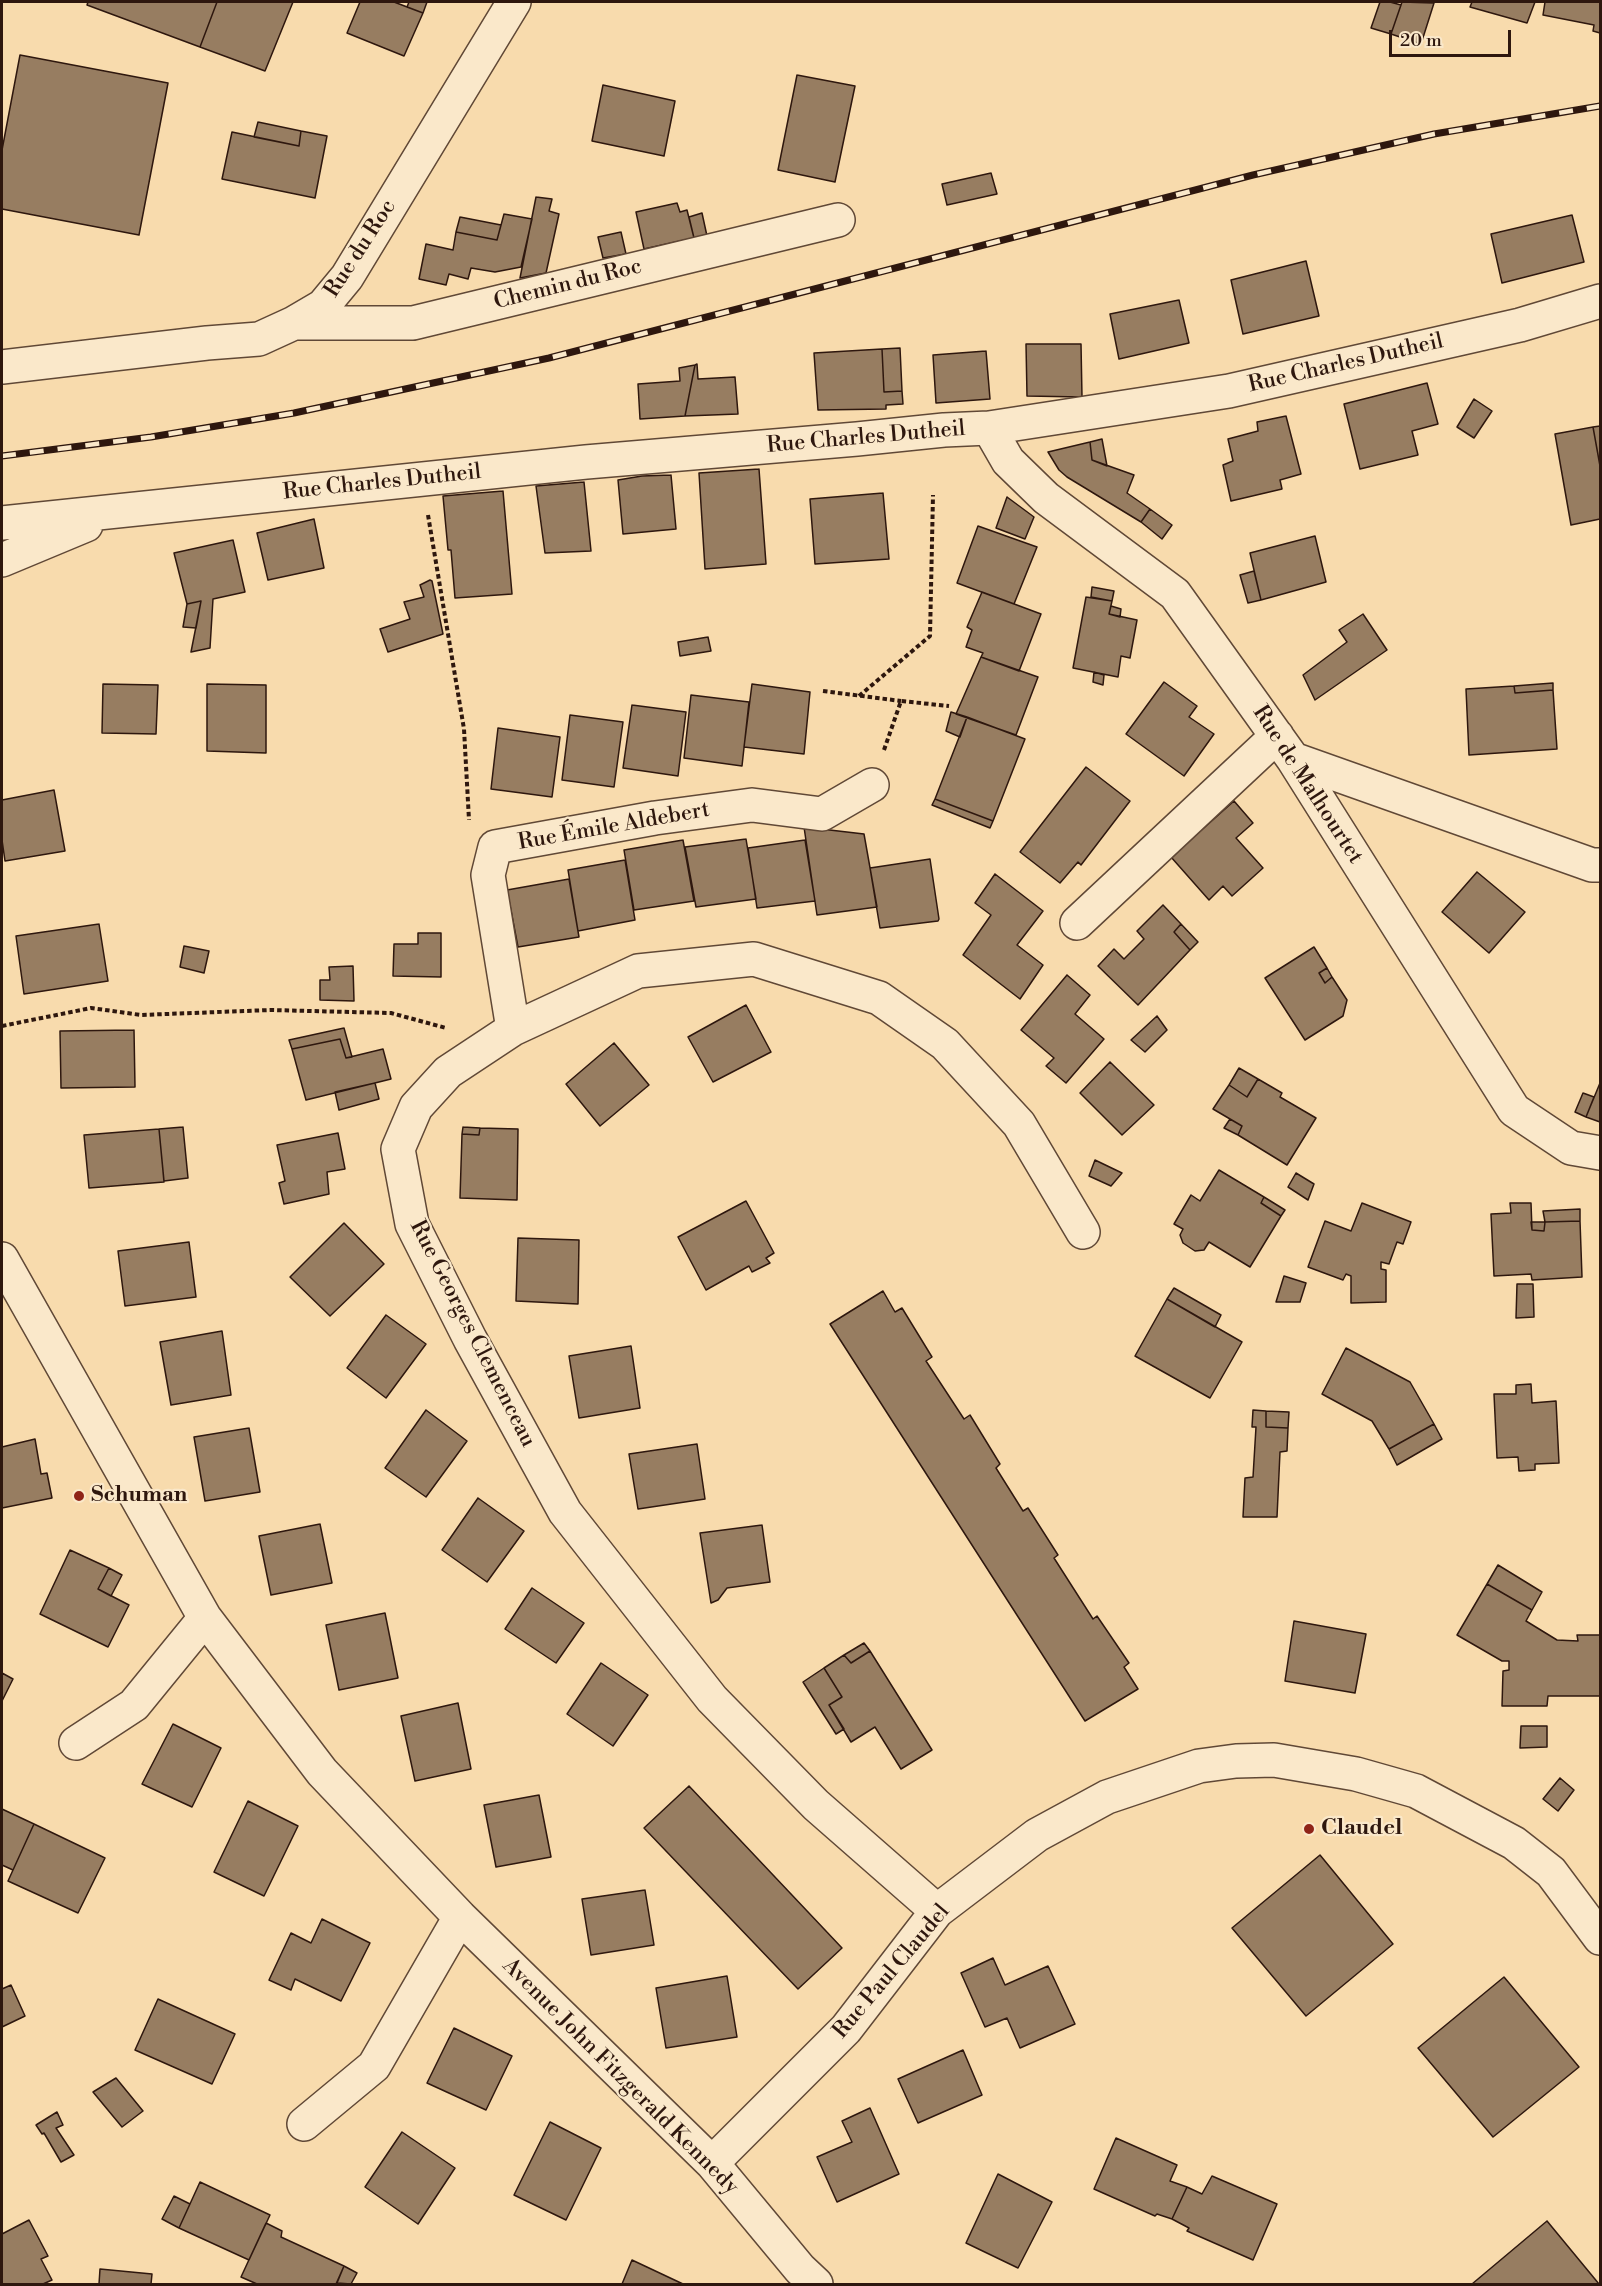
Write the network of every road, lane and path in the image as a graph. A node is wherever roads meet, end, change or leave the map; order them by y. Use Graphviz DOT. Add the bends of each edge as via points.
graph roads {
  1 [pos="514,2"];
  2 [pos="838,220"];
  3 [pos="1600,301"];
  4 [pos="294,323"];
  5 [pos="2,367"];
  6 [pos="989,428"];
  7 [pos="422,479"];
  8 [pos="933,495"];
  9 [pos="121,511"];
  10 [pos="2,524"];
  11 [pos="2,560"];
  12 [pos="823,691"];
  13 [pos="859,696"];
  14 [pos="901,701"];
  15 [pos="949,706"];
  16 [pos="1285,748"];
  17 [pos="872,785"];
  18 [pos="495,847"];
  19 [pos="1600,865"];
  20 [pos="1077,923"];
  21 [pos="2,1026"];
  22 [pos="505,1034"];
  23 [pos="1600,1154"];
  24 [pos="1083,1232"];
  25 [pos="2,1259"];
  26 [pos="205,1618"];
  27 [pos="76,1743"];
  28 [pos="937,1911"];
  29 [pos="460,1917"];
  30 [pos="1600,1938"];
  31 [pos="304,2124"];
  32 [pos="712,2163"];
  33 [pos="801,2279"];
  1 -- 4 [label="street, Rue du Roc" via="346,277 323,306"];
  2 -- 4 [label="street, Chemin du Roc" via="413,323"];
  3 -- 6 [label="street, Rue Charles Dutheil" via="1520,325 1229,391"];
  4 -- 5 [label="street, Rue du Roc" via="259,339"];
  6 -- 7 [label="street, Rue Charles Dutheil"];
  6 -- 16 [label="street, Rue de Malhourtet" via="1008,461 1046,498 1175,594"];
  7 -- 9 [label="street, Rue Charles Dutheil"];
  7 -- 18 [label="path" via="464,729 469,823"];
  8 -- 13 [label="path" via="930,636"];
  9 -- 10 [label="street, Rue Charles Dutheil"];
  9 -- 11 [label="street, Rue Charles Dutheil"];
  12 -- 13 [label="path"];
  13 -- 14 [label="path"];
  14 -- 15 [label="path"];
  14 -- 17 [label="path"];
  16 -- 19 [label="street"];
  16 -- 20 [label="street"];
  16 -- 23 [label="street, Rue de Malhourtet" via="1514,1110 1571,1148"];
  17 -- 18 [label="street, Rue Émile Aldebert" via="822,814 752,805"];
  18 -- 22 [label="street, Rue Émile Aldebert" via="488,875"];
  21 -- 22 [label="path" via="91,1008 141,1015 303,1010 391,1013"];
  22 -- 24 [label="street, Rue Georges Clemenceau" via="638,971 754,959 879,998 945,1044 1019,1124"];
  22 -- 28 [label="street, Rue Georges Clemenceau" via="448,1072 416,1107 398,1149 412,1224 565,1512 712,1699 816,1805"];
  25 -- 26 [label="street, Avenue John Fitzgerald Kennedy"];
  26 -- 27 [label="street" via="134,1705"];
  26 -- 29 [label="street, Avenue John Fitzgerald Kennedy" via="322,1772"];
  28 -- 30 [label="street, Rue Paul Claudel" via="1037,1835 1107,1797 1199,1766 1274,1760 1356,1774 1416,1791 1477,1822 1514,1843 1551,1872"];
  28 -- 32 [label="street, Rue Paul Claudel" via="846,2029"];
  29 -- 31 [label="street" via="374,2066"];
  29 -- 32 [label="street, Avenue John Fitzgerald Kennedy"];
  32 -- 33 [label="street, Avenue John Fitzgerald Kennedy"];
}
